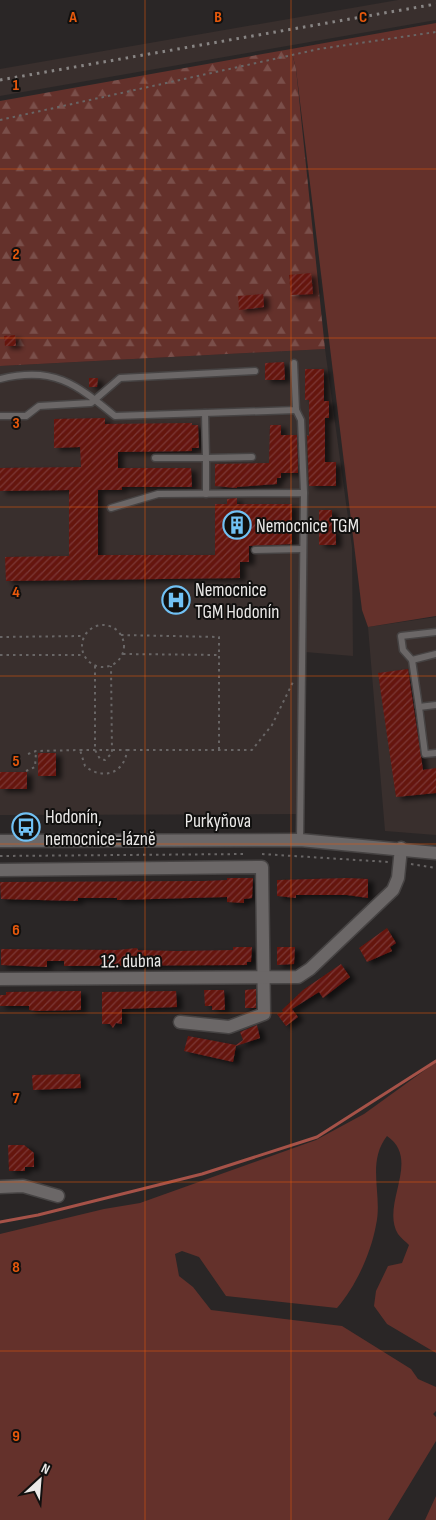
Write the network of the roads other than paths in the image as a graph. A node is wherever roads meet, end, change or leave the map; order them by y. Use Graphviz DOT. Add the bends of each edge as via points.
graph roads {
  1 [pos="294,363"];
  2 [pos="255,371"];
  3 [pos="0,379"];
  4 [pos="95,400"];
  5 [pos="296,410"];
  6 [pos="205,413"];
  7 [pos="0,416"];
  8 [pos="252,457"];
  9 [pos="155,458"];
  10 [pos="206,458"];
  11 [pos="206,494"];
  12 [pos="304,494"];
  13 [pos="111,508"];
  14 [pos="302,549"];
  15 [pos="255,550"];
  16 [pos="436,632"];
  17 [pos="436,654"];
  18 [pos="412,660"];
  19 [pos="436,704"];
  20 [pos="419,707"];
  21 [pos="436,753"];
  22 [pos="300,840"];
  23 [pos="0,841"];
  24 [pos="401,848"];
  25 [pos="436,853"];
  26 [pos="0,870"];
  27 [pos="263,977"];
  28 [pos="0,979"];
  29 [pos="180,1022"];
  30 [pos="0,1187"];
  31 [pos="58,1196"];
  1 -- 5 [label="lane"];
  2 -- 4 [label="lane" via="120,378"];
  3 -- 4 [label="lane" via="21,374 56,376"];
  4 -- 6 [label="lane" via="115,416"];
  4 -- 7 [label="lane" via="91,403 40,406 26,416"];
  5 -- 6 [label="lane"];
  5 -- 12 [label="lane" via="301,420"];
  6 -- 10 [label="lane"];
  8 -- 10 [label="lane"];
  9 -- 10 [label="lane"];
  10 -- 11 [label="lane"];
  11 -- 12 [label="lane"];
  11 -- 13 [label="lane" via="158,494"];
  12 -- 14 [label="lane"];
  14 -- 15 [label="lane"];
  14 -- 22 [label="lane"];
  16 -- 18 [label="lane" via="401,636 403,650"];
  17 -- 18 [label="lane"];
  18 -- 20 [label="lane"];
  19 -- 20 [label="lane"];
  20 -- 21 [label="lane" via="425,754"];
  22 -- 23 [label="street, Purkyňova"];
  22 -- 24 [label="street, Purkyňova"];
  24 -- 25 [label="street, Purkyňova"];
  24 -- 27 [label="street, 12. dubna" via="398,878 392,890 310,969 298,977"];
  26 -- 27 [label="street" via="262,867"];
  27 -- 28 [label="street, 12. dubna"];
  27 -- 29 [label="street" via="264,1014 230,1027"];
  30 -- 31 [label="street" via="23,1186"];
}
